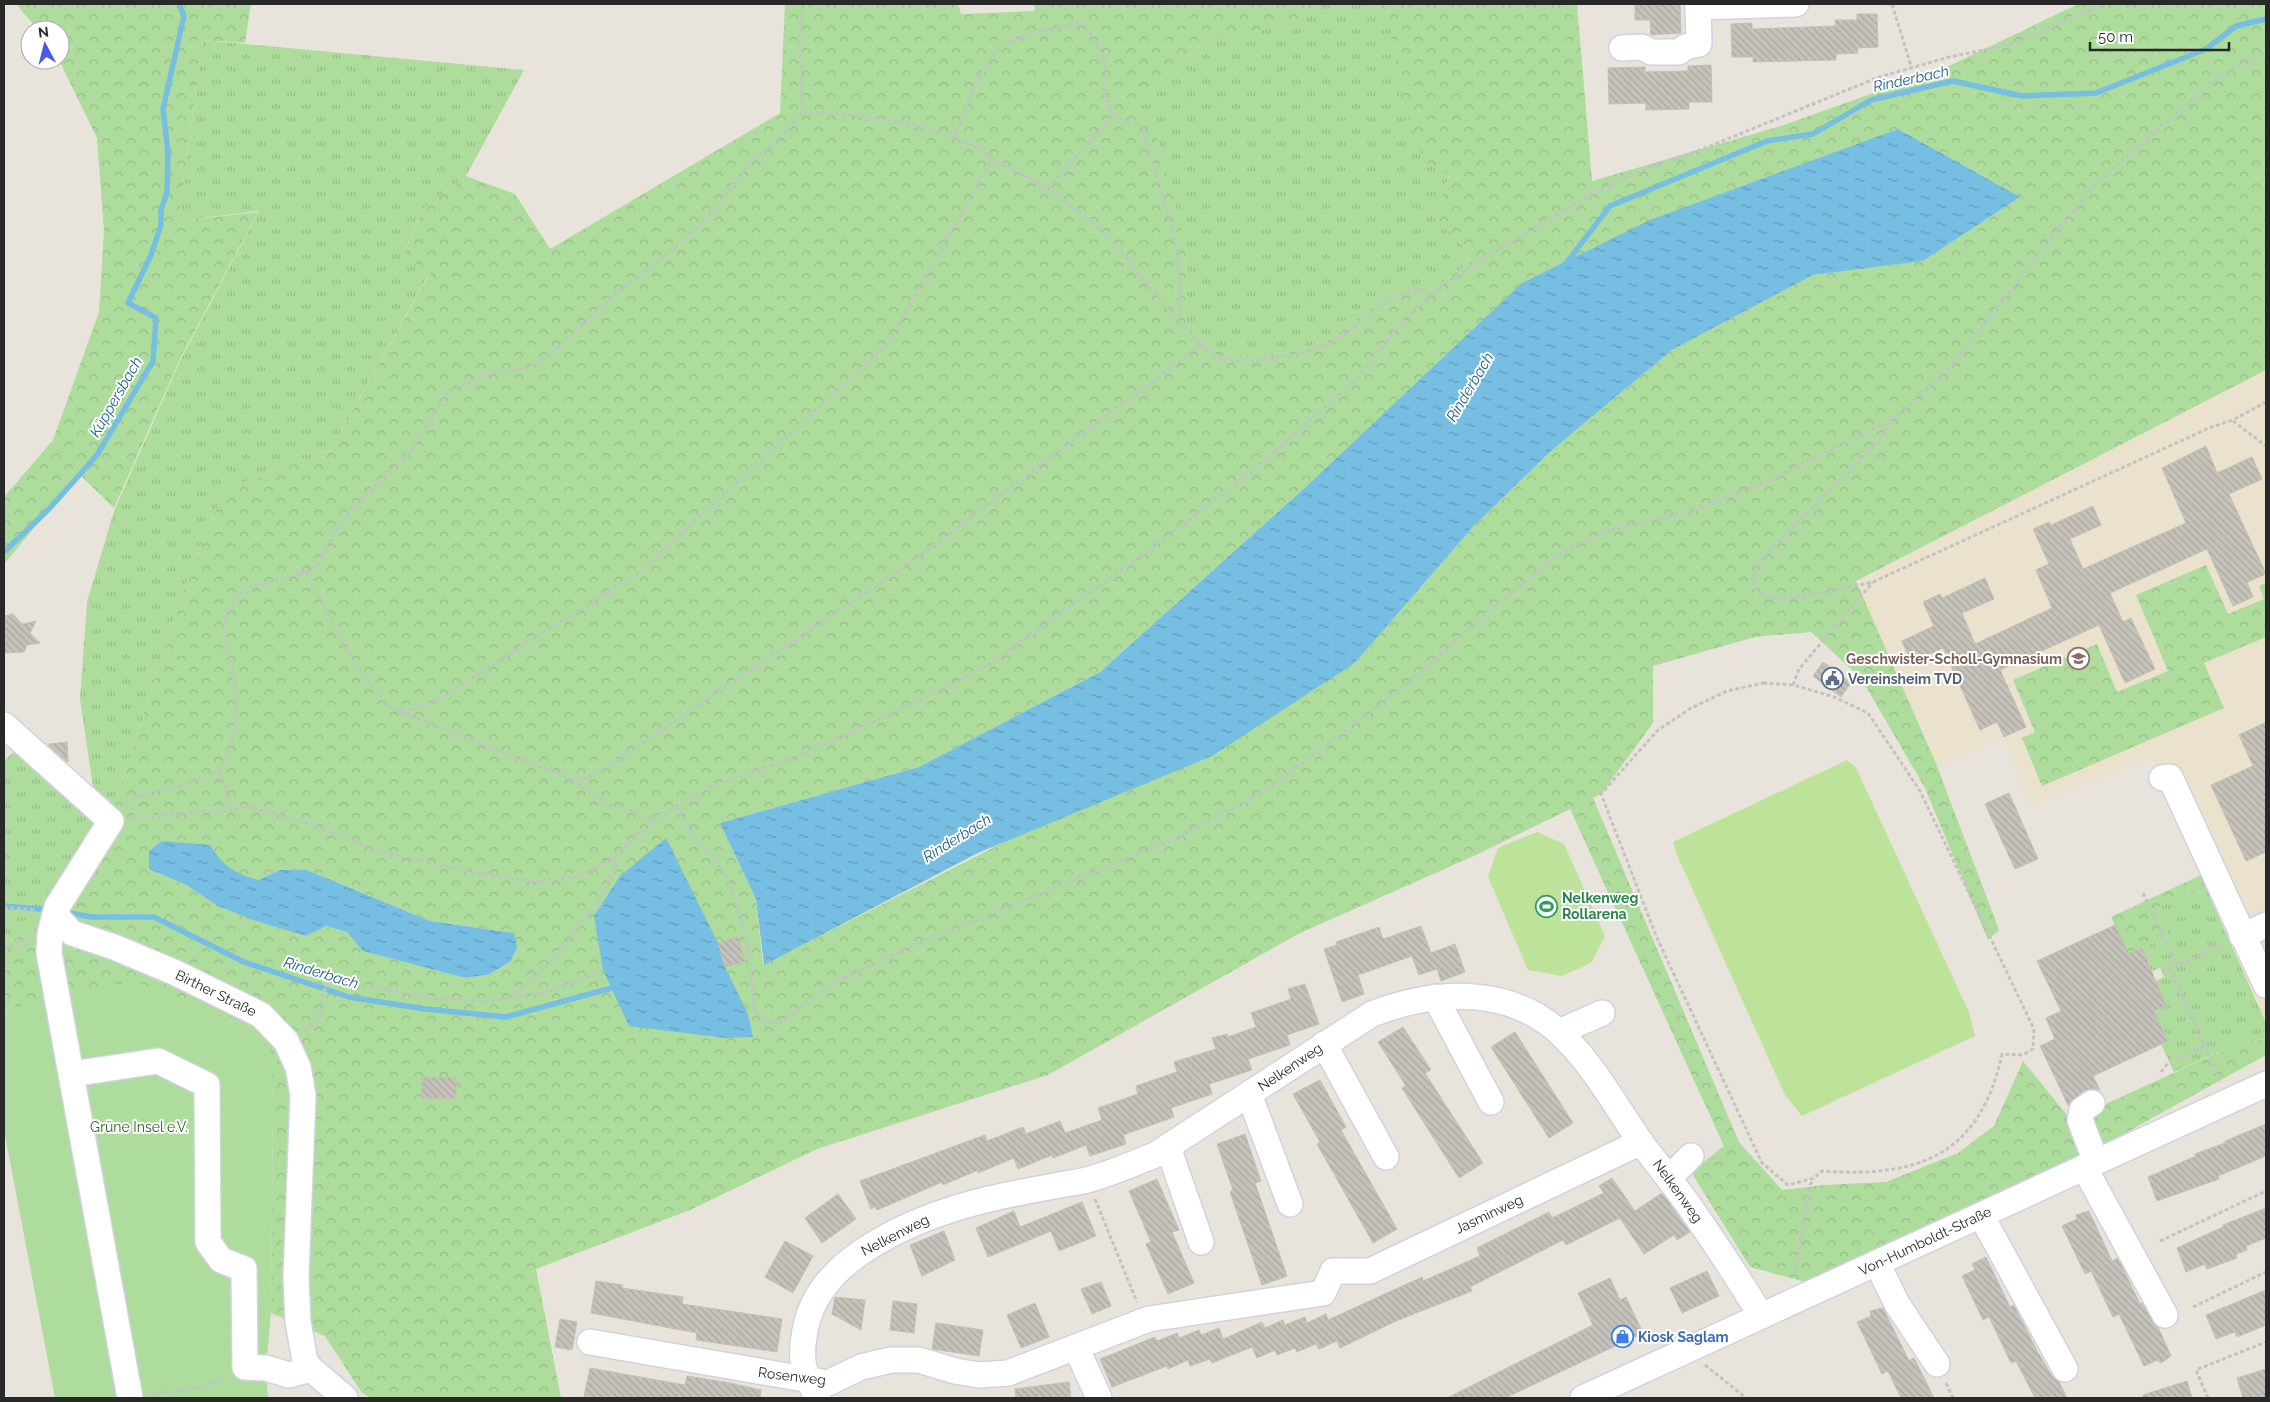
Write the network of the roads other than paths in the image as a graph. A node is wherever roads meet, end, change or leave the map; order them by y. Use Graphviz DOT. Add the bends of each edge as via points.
graph roads {
  1 [pos="1796,4"];
  2 [pos="1698,6"];
  3 [pos="1622,48"];
  4 [pos="4,725"];
  5 [pos="2162,778"];
  6 [pos="56,911"];
  7 [pos="2266,925"];
  8 [pos="2242,936"];
  9 [pos="2266,986"];
  10 [pos="1435,997"];
  11 [pos="1602,1013"];
  12 [pos="1558,1032"];
  13 [pos="1324,1044"];
  14 [pos="72,1074"];
  15 [pos="2266,1084"];
  16 [pos="1249,1094"];
  17 [pos="1491,1102"];
  18 [pos="2092,1103"];
  19 [pos="1641,1142"];
  20 [pos="1168,1147"];
  21 [pos="1691,1156"];
  22 [pos="1386,1157"];
  23 [pos="2090,1164"];
  24 [pos="1668,1178"];
  25 [pos="1290,1204"];
  26 [pos="1981,1215"];
  27 [pos="1201,1242"];
  28 [pos="1877,1263"];
  29 [pos="1332,1271"];
  30 [pos="2165,1315"];
  31 [pos="1761,1316"];
  32 [pos="590,1342"];
  33 [pos="1076,1347"];
  34 [pos="1936,1364"];
  35 [pos="311,1369"];
  36 [pos="2065,1369"];
  37 [pos="813,1390"];
  38 [pos="130,1398"];
  39 [pos="345,1398"];
  40 [pos="1099,1398"];
  41 [pos="1583,1398"];
  1 -- 2 [label="street"];
  2 -- 3 [label="street" via="1699,44 1685,46 1679,52"];
  4 -- 6 [label="street" via="111,821"];
  5 -- 8 [label="street" via="2170,777 2204,866"];
  6 -- 14 [label="street" via="49,953"];
  6 -- 35 [label="street, Birther Straße" via="72,933 114,946 261,1015 286,1041 298,1067 303,1095 296,1286 305,1361"];
  7 -- 8 [label="street"];
  8 -- 9 [label="street"];
  10 -- 12 [label="street, Nelkenweg" via="1477,997 1502,1001 1537,1016"];
  10 -- 13 [label="street, Nelkenweg" via="1400,1003 1372,1014"];
  10 -- 17 [label="street"];
  11 -- 12 [label="street"];
  12 -- 19 [label="street, Nelkenweg" via="1568,1040"];
  13 -- 16 [label="street, Nelkenweg"];
  13 -- 22 [label="street"];
  14 -- 35 [label="street" via="158,1061 207,1085 208,1242 221,1260 244,1269 245,1367 266,1368 289,1375"];
  14 -- 38 [label="street"];
  15 -- 23 [label="street, Von-Humboldt-Straße"];
  16 -- 20 [label="street, Nelkenweg"];
  16 -- 25 [label="street"];
  18 -- 23 [label="street" via="2082,1110 2080,1120"];
  19 -- 24 [label="street, Nelkenweg"];
  19 -- 29 [label="street, Jasminweg" via="1370,1271"];
  20 -- 27 [label="street"];
  20 -- 37 [label="street, Nelkenweg" via="1119,1170 1087,1180 987,1199 925,1217 860,1252 822,1289 808,1313 802,1357 804,1372"];
  21 -- 24 [label="street"];
  23 -- 26 [label="street, Von-Humboldt-Straße"];
  23 -- 30 [label="street"];
  24 -- 31 [label="street, Nelkenweg" via="1742,1283"];
  26 -- 28 [label="street, Von-Humboldt-Straße"];
  26 -- 36 [label="street"];
  28 -- 31 [label="street, Von-Humboldt-Straße"];
  28 -- 34 [label="street" via="1897,1304"];
  29 -- 33 [label="street, Rosenweg" via="1323,1293 1147,1319"];
  31 -- 41 [label="street, Von-Humboldt-Straße"];
  32 -- 37 [label="street, Rosenweg"];
  33 -- 37 [label="street, Rosenweg" via="1008,1372 979,1375 919,1360 891,1360 861,1367"];
  33 -- 40 [label="street"];
  35 -- 39 [label="street, Birther Straße"];
}
